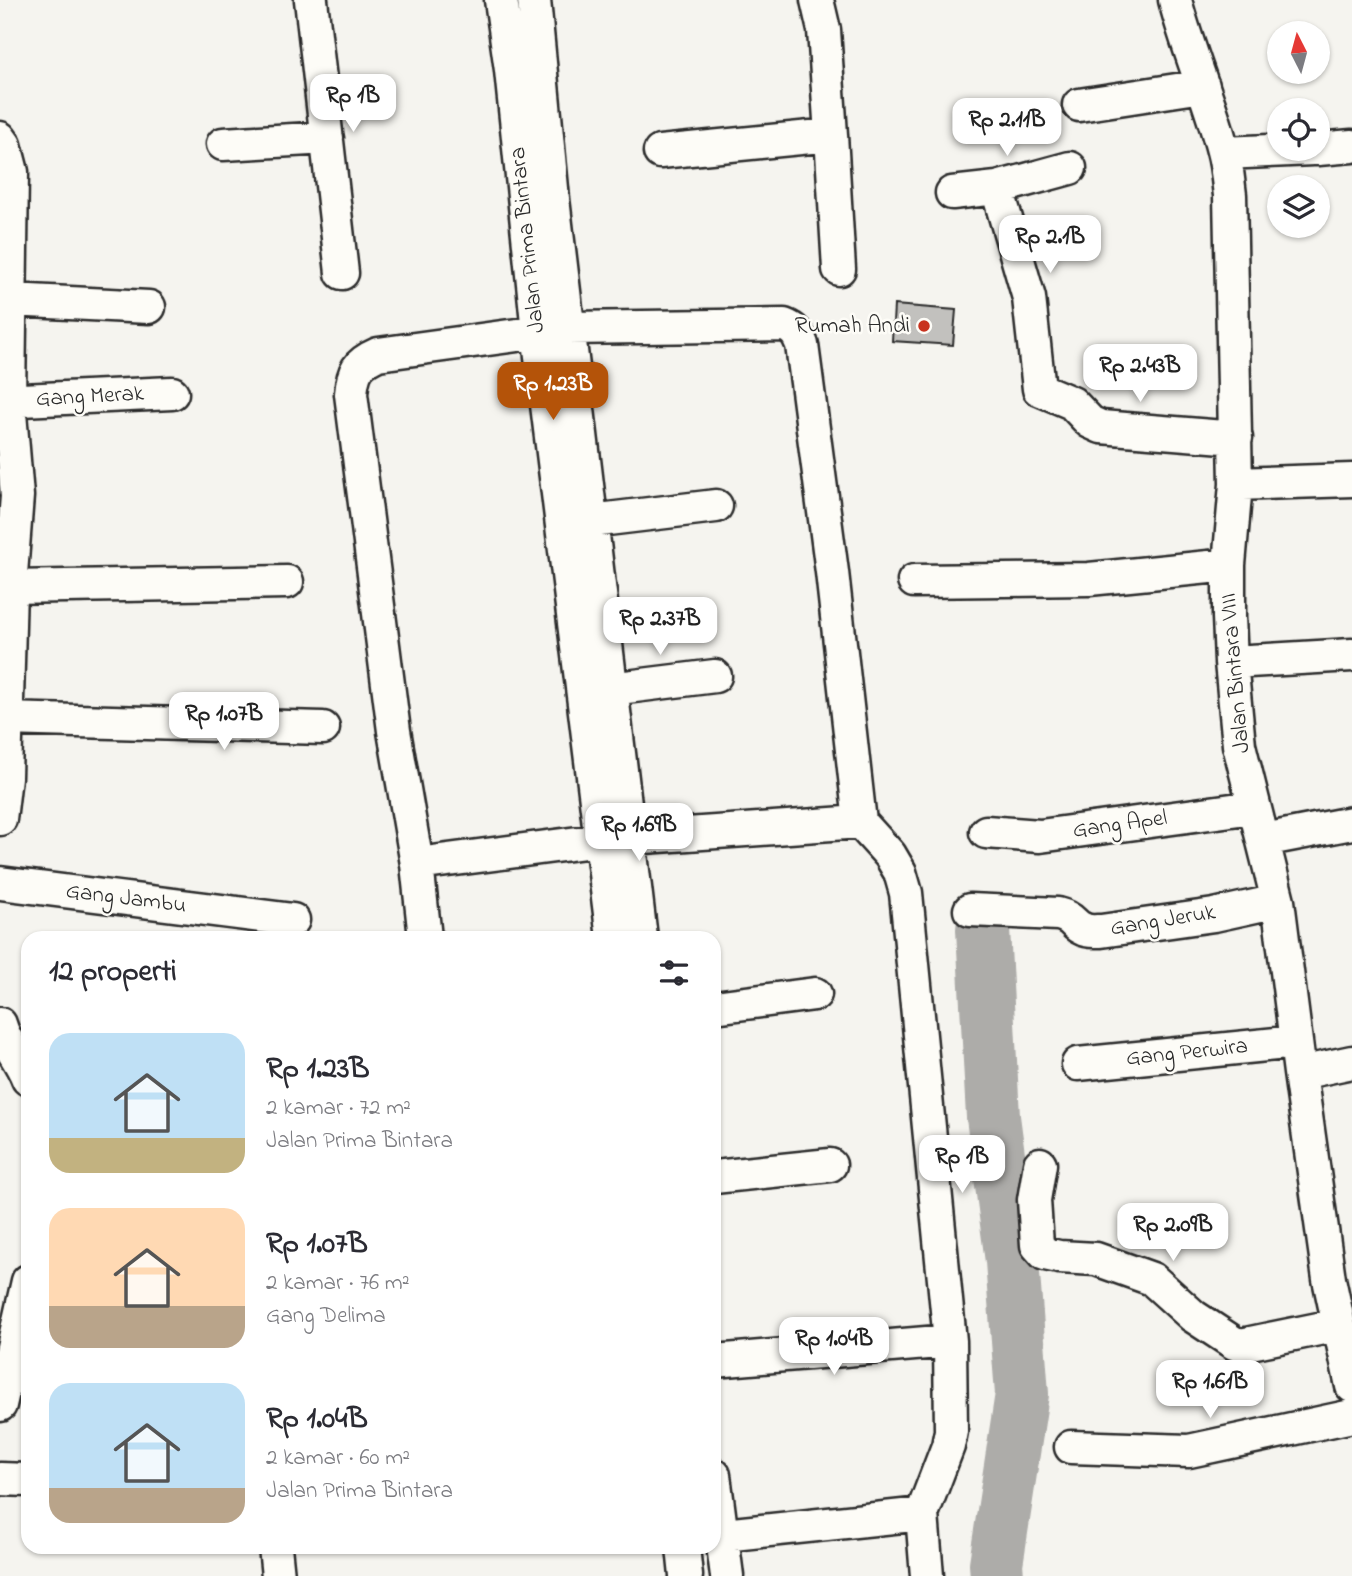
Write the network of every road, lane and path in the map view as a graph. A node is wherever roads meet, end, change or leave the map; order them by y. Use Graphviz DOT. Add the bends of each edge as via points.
graph roads {
  1 [pos="311,0"];
  2 [pos="500,0"];
  3 [pos="534,0"];
  4 [pos="817,0"];
  5 [pos="1175,0"];
  6 [pos="1203,86"];
  7 [pos="1079,105"];
  8 [pos="831,135"];
  9 [pos="0,138"];
  10 [pos="327,138"];
  11 [pos="223,144"];
  12 [pos="1352,146"];
  13 [pos="1330,148"];
  14 [pos="1267,151"];
  15 [pos="660,152"];
  16 [pos="1224,153"];
  17 [pos="1070,168"];
  18 [pos="997,188"];
  19 [pos="952,192"];
  20 [pos="839,269"];
  21 [pos="342,273"];
  22 [pos="10,300"];
  23 [pos="149,307"];
  24 [pos="568,328"];
  25 [pos="538,332"];
  26 [pos="172,393"];
  27 [pos="4,401"];
  28 [pos="1236,439"];
  29 [pos="1352,480"];
  30 [pos="1236,484"];
  31 [pos="8,495"];
  32 [pos="716,506"];
  33 [pos="591,521"];
  34 [pos="1229,565"];
  35 [pos="287,582"];
  36 [pos="914,582"];
  37 [pos="10,587"];
  38 [pos="1352,655"];
  39 [pos="1231,662"];
  40 [pos="715,676"];
  41 [pos="610,689"];
  42 [pos="5,719"];
  43 [pos="323,728"];
  44 [pos="1254,807"];
  45 [pos="0,819"];
  46 [pos="860,822"];
  47 [pos="1352,824"];
  48 [pos="986,832"];
  49 [pos="614,839"];
  50 [pos="1263,840"];
  51 [pos="417,864"];
  52 [pos="0,883"];
  53 [pos="1278,901"];
  54 [pos="970,910"];
  55 [pos="293,920"];
  56 [pos="424,931"];
  57 [pos="612,931"];
  58 [pos="638,931"];
  59 [pos="815,994"];
  60 [pos="721,1006"];
  61 [pos="0,1024"];
  62 [pos="1296,1042"];
  63 [pos="21,1061"];
  64 [pos="1352,1062"];
  65 [pos="1078,1064"];
  66 [pos="1300,1073"];
  67 [pos="1040,1164"];
  68 [pos="830,1165"];
  69 [pos="721,1176"];
  70 [pos="1340,1279"];
  71 [pos="21,1312"];
  72 [pos="1338,1325"];
  73 [pos="950,1341"];
  74 [pos="721,1361"];
  75 [pos="1352,1386"];
  76 [pos="0,1405"];
  77 [pos="1352,1416"];
  78 [pos="1071,1447"];
  79 [pos="0,1479"];
  80 [pos="21,1480"];
  81 [pos="922,1514"];
  82 [pos="721,1535"];
  83 [pos="721,1549"];
  84 [pos="276,1554"];
  85 [pos="684,1554"];
  86 [pos="278,1576"];
  87 [pos="686,1576"];
  88 [pos="727,1576"];
  89 [pos="927,1576"];
  1 -- 10 [label="street"];
  2 -- 25 [label="street, Jalan Prima Bintara"];
  3 -- 24 [label="street, Jalan Prima Bintara"];
  4 -- 8 [label="street" via="824,30"];
  5 -- 6 [label="street, Jalan Bintara VIII"];
  6 -- 7 [label="street"];
  6 -- 16 [label="street, Jalan Bintara VIII"];
  8 -- 15 [label="street"];
  8 -- 20 [label="street"];
  9 -- 22 [label="street" via="12,172"];
  10 -- 11 [label="street"];
  10 -- 21 [label="street"];
  12 -- 13 [label="street"];
  14 -- 16 [label="street"];
  16 -- 28 [label="street, Jalan Bintara VIII" via="1230,195"];
  17 -- 18 [label="street"];
  18 -- 19 [label="street"];
  18 -- 28 [label="street" via="1029,298 1039,389 1072,403 1101,427"];
  22 -- 23 [label="street"];
  22 -- 27 [label="street"];
  24 -- 25 [label="street"];
  24 -- 33 [label="street, Jalan Prima Bintara"];
  24 -- 46 [label="street" via="784,326 799,335"];
  25 -- 49 [label="street, Jalan Prima Bintara"];
  25 -- 51 [label="street" via="378,354 365,359 352,378 394,731"];
  26 -- 27 [label="street, Gang Merak"];
  27 -- 31 [label="street"];
  28 -- 30 [label="street, Jalan Bintara VIII"];
  29 -- 30 [label="street"];
  30 -- 34 [label="street, Jalan Bintara VIII"];
  31 -- 37 [label="street"];
  32 -- 33 [label="street"];
  33 -- 41 [label="street, Jalan Prima Bintara"];
  34 -- 36 [label="street" via="1089,579"];
  34 -- 39 [label="street, Jalan Bintara VIII"];
  35 -- 37 [label="street"];
  37 -- 42 [label="street"];
  38 -- 39 [label="street"];
  39 -- 44 [label="street, Jalan Bintara VIII" via="1239,745"];
  40 -- 41 [label="street"];
  41 -- 49 [label="street, Jalan Prima Bintara"];
  42 -- 43 [label="street"];
  42 -- 45 [label="street"];
  44 -- 48 [label="street, Gang Apel" via="1040,836"];
  44 -- 50 [label="street, Jalan Bintara VIII"];
  46 -- 49 [label="street"];
  46 -- 73 [label="street" via="890,855 906,893"];
  47 -- 50 [label="street"];
  49 -- 51 [label="street"];
  49 -- 57 [label="street, Jalan Prima Bintara"];
  49 -- 58 [label="street, Jalan Prima Bintara"];
  50 -- 53 [label="street, Jalan Bintara VIII"];
  51 -- 56 [label="street"];
  52 -- 55 [label="street, Gang Jambu"];
  53 -- 54 [label="street, Gang Jeruk" via="1101,931 1086,931 1069,916 1058,914"];
  53 -- 62 [label="street, Jalan Bintara VIII"];
  59 -- 60 [label="street"];
  61 -- 63 [label="street"];
  62 -- 65 [label="street, Gang Perwira"];
  62 -- 66 [label="street, Jalan Bintara VIII"];
  64 -- 66 [label="street"];
  66 -- 70 [label="street, Jalan Bintara VIII"];
  67 -- 72 [label="street" via="1034,1200 1037,1245 1045,1254 1096,1259 1152,1279 1193,1316 1241,1345"];
  68 -- 69 [label="street"];
  70 -- 72 [label="street, Jalan Bintara VIII"];
  71 -- 76 [label="street"];
  72 -- 75 [label="street, Jalan Bintara VIII"];
  73 -- 74 [label="street"];
  73 -- 81 [label="street" via="951,1431"];
  77 -- 78 [label="street" via="1189,1451"];
  79 -- 80 [label="street"];
  81 -- 82 [label="street"];
  81 -- 89 [label="street"];
  83 -- 88 [label="street"];
  84 -- 86 [label="street"];
  85 -- 87 [label="street"];
}
